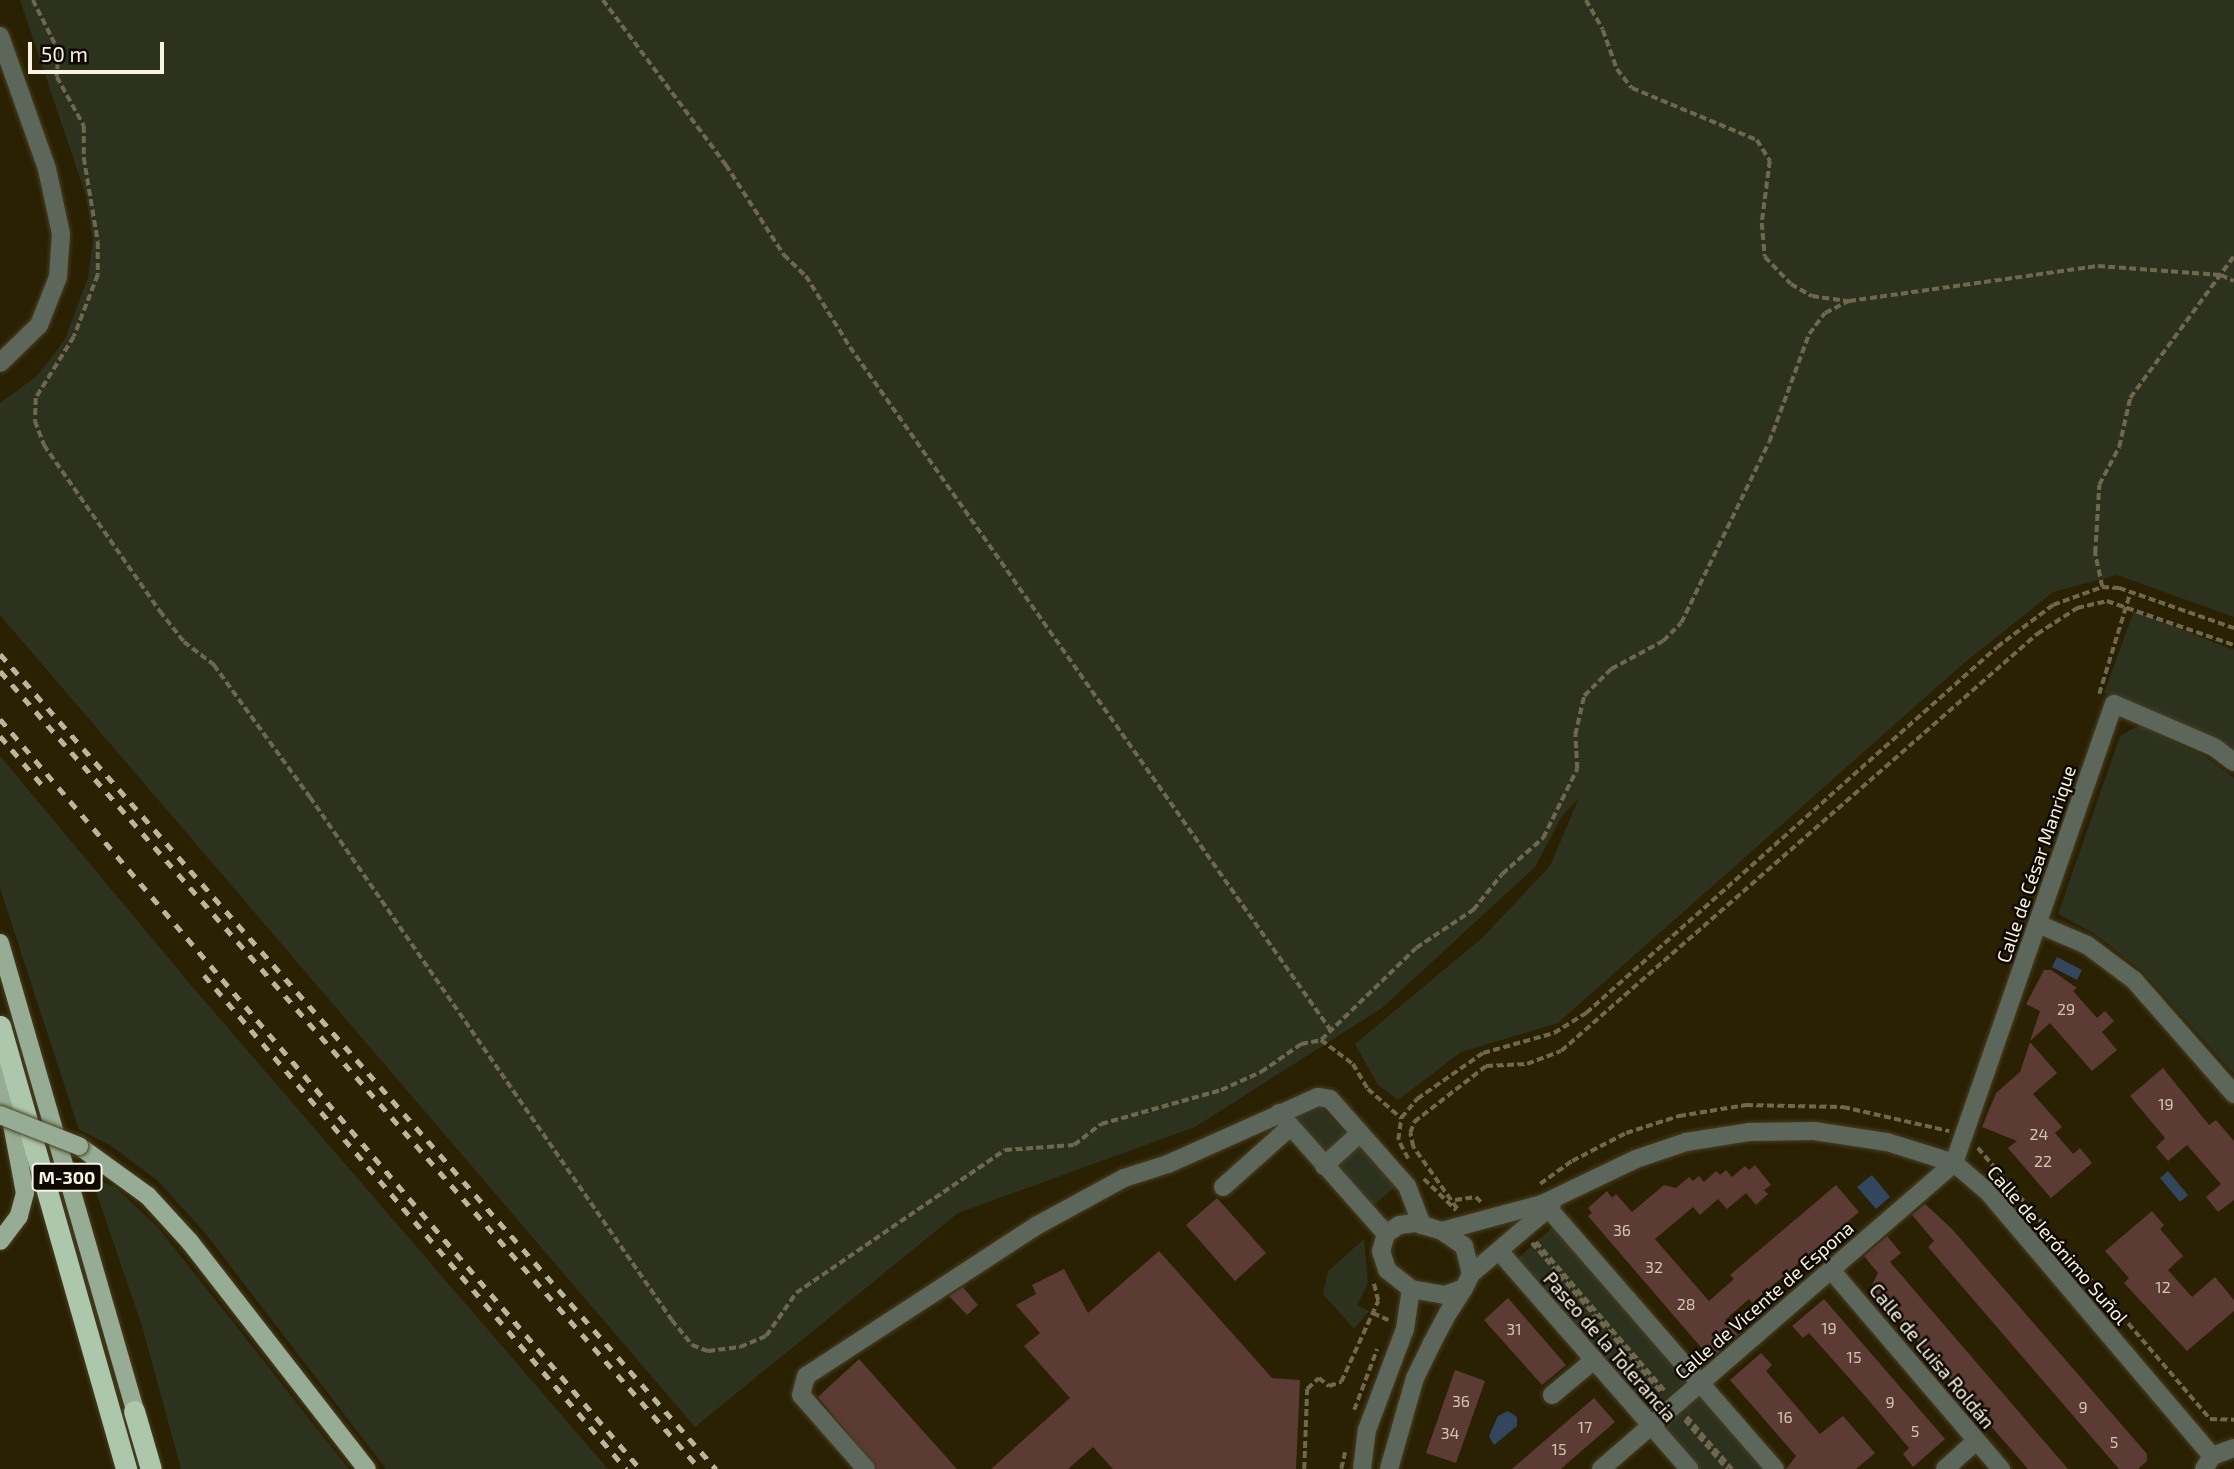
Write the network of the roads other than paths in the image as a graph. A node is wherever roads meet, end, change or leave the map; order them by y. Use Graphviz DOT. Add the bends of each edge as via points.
graph roads {
  1 [pos="0,36"];
  2 [pos="0,363"];
  3 [pos="2234,762"];
  4 [pos="2038,924"];
  5 [pos="0,943"];
  6 [pos="0,1026"];
  7 [pos="0,1061"];
  8 [pos="2234,1094"];
  9 [pos="1279,1112"];
  10 [pos="0,1115"];
  11 [pos="1289,1128"];
  12 [pos="1360,1133"];
  13 [pos="1954,1163"];
  14 [pos="1324,1166"];
  15 [pos="1584,1182"];
  16 [pos="1223,1187"];
  17 [pos="1548,1208"];
  18 [pos="1422,1225"];
  19 [pos="1443,1231"];
  20 [pos="1386,1234"];
  21 [pos="0,1241"];
  22 [pos="1500,1252"];
  23 [pos="1831,1270"];
  24 [pos="1468,1281"];
  25 [pos="1411,1289"];
  26 [pos="1594,1360"];
  27 [pos="1700,1384"];
  28 [pos="1552,1395"];
  29 [pos="134,1412"];
  30 [pos="1651,1426"];
  31 [pos="1976,1441"];
  32 [pos="2234,1448"];
  33 [pos="2208,1463"];
  34 [pos="126,1469"];
  35 [pos="153,1469"];
  36 [pos="367,1469"];
  37 [pos="866,1469"];
  38 [pos="1362,1469"];
  39 [pos="1389,1469"];
  40 [pos="1601,1469"];
  41 [pos="1689,1469"];
  42 [pos="1775,1469"];
  43 [pos="1945,1469"];
  44 [pos="2001,1469"];
  1 -- 2 [label="street" via="47,169 61,234 58,277 39,325"];
  3 -- 4 [label="street, Calle de César Manrique" via="2214,747 2114,704"];
  4 -- 8 [label="street" via="2087,945 2134,979"];
  4 -- 13 [label="street, Calle de César Manrique"];
  5 -- 29 [label="main road, M-300"];
  6 -- 34 [label="highway, M-300"];
  7 -- 21 [label="main road" via="25,1193 19,1216"];
  9 -- 11 [label="street"];
  9 -- 12 [label="street" via="1318,1097 1330,1099"];
  9 -- 37 [label="street" via="1168,1164 1124,1178 1036,1226 806,1376 801,1395"];
  10 -- 36 [label="main road, bridge" via="79,1146 138,1187 190,1242"];
  11 -- 14 [label="street"];
  11 -- 16 [label="street"];
  12 -- 14 [label="street"];
  12 -- 18 [label="street" via="1408,1186"];
  13 -- 15 [label="street, Calle de Jerónimo Suñol" via="1887,1142 1814,1131 1750,1132 1686,1142"];
  13 -- 23 [label="street, Calle de Vicente de Espona"];
  13 -- 33 [label="street, Calle de Jerónimo Suñol" via="1988,1192"];
  14 -- 20 [label="street"];
  15 -- 17 [label="street, Calle de Jerónimo Suñol"];
  15 -- 19 [label="street, Calle de Jerónimo Suñol" via="1542,1204 1464,1216"];
  17 -- 22 [label="street, Calle de Jerónimo Suñol" via="1527,1235"];
  17 -- 27 [label="street"];
  18 -- 19 [label="street"];
  18 -- 20 [label="street" via="1399,1225"];
  19 -- 24 [label="street" via="1464,1246"];
  20 -- 25 [label="street" via="1381,1251 1387,1270"];
  22 -- 24 [label="street, Calle de Jerónimo Suñol"];
  22 -- 26 [label="street, Paseo de la Tolerancia"];
  23 -- 27 [label="street, Calle de Vicente de Espona"];
  23 -- 31 [label="street, Calle de Luisa Roldán"];
  24 -- 25 [label="street" via="1445,1295"];
  24 -- 39 [label="street" via="1415,1378 1393,1441"];
  25 -- 38 [label="street" via="1405,1329 1367,1430"];
  26 -- 28 [label="street"];
  26 -- 30 [label="street, Paseo de la Tolerancia"];
  27 -- 30 [label="street, Calle de Vicente de Espona"];
  27 -- 42 [label="street"];
  29 -- 35 [label="highway, M-300"];
  30 -- 40 [label="street, Calle de Vicente de Espona"];
  30 -- 41 [label="street, Paseo de la Tolerancia"];
  31 -- 43 [label="street"];
  31 -- 44 [label="street, Calle de Luisa Roldán"];
  32 -- 33 [label="street"];
}
